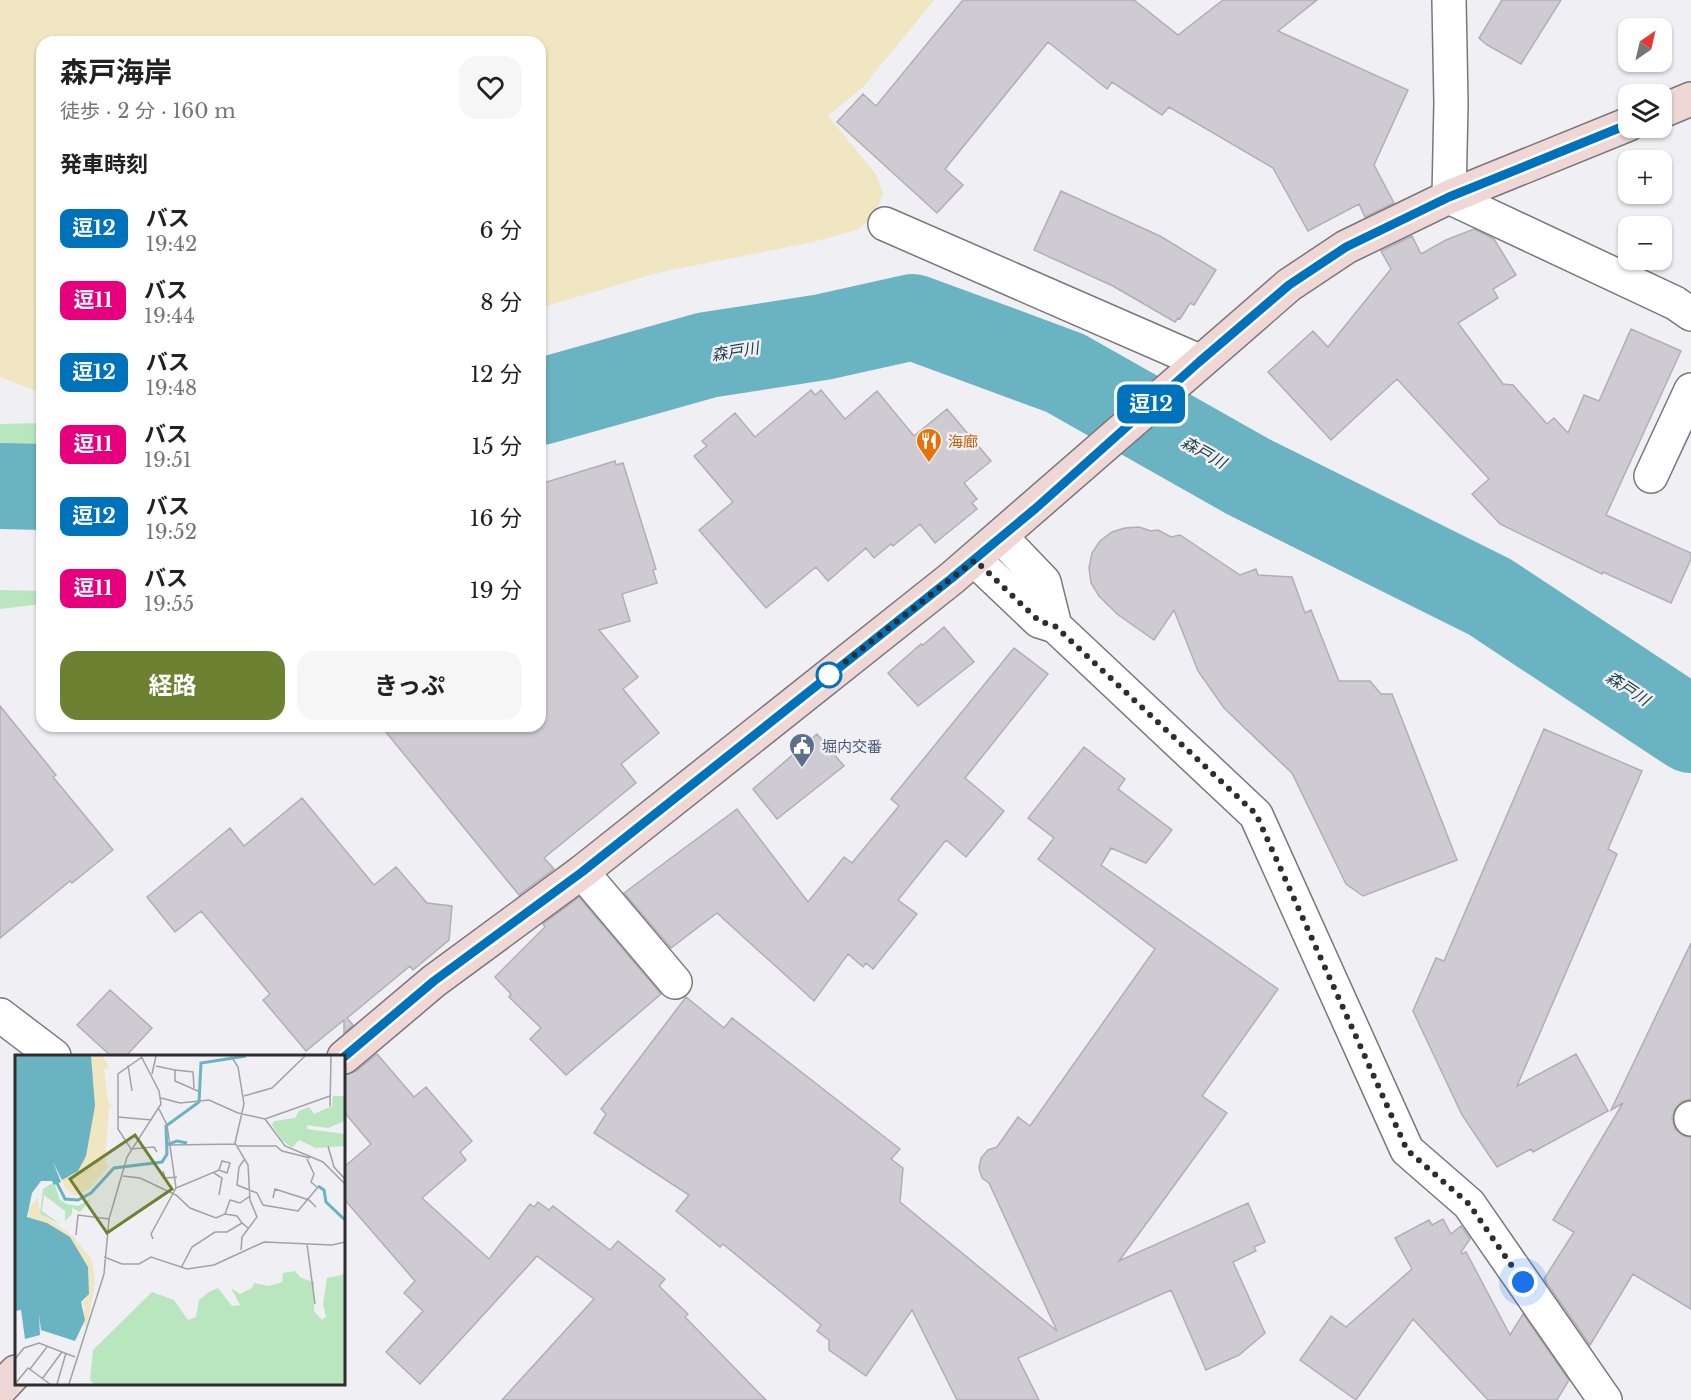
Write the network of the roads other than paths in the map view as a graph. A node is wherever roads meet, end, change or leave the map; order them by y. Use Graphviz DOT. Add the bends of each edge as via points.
graph roads {
  1 [pos="1449,0"];
  2 [pos="1691,99"];
  3 [pos="1672,107"];
  4 [pos="1618,128"];
  5 [pos="1449,197"];
  6 [pos="885,224"];
  7 [pos="1691,314"];
  8 [pos="1199,362"];
  9 [pos="1691,390"];
  10 [pos="1651,476"];
  11 [pos="1001,537"];
  12 [pos="975,560"];
  13 [pos="1055,626"];
  14 [pos="582,872"];
  15 [pos="675,981"];
  16 [pos="0,1014"];
  17 [pos="53,1055"];
  18 [pos="345,1056"];
  19 [pos="15,1373"];
  20 [pos="0,1389"];
  21 [pos="1605,1400"];
  1 -- 5 [label="street"];
  2 -- 3 [label="main road"];
  4 -- 5 [label="main road"];
  5 -- 7 [label="street"];
  5 -- 8 [label="main road" via="1346,247 1289,285"];
  6 -- 8 [label="street"];
  8 -- 11 [label="main road"];
  9 -- 10 [label="street"];
  11 -- 12 [label="main road"];
  11 -- 13 [label="street" via="1044,582"];
  12 -- 13 [label="street" via="1039,621"];
  12 -- 14 [label="main road"];
  13 -- 21 [label="street" via="1256,814 1407,1150 1469,1204"];
  14 -- 15 [label="street"];
  14 -- 18 [label="main road" via="434,981"];
  16 -- 17 [label="street"];
  19 -- 20 [label="main road"];
}
